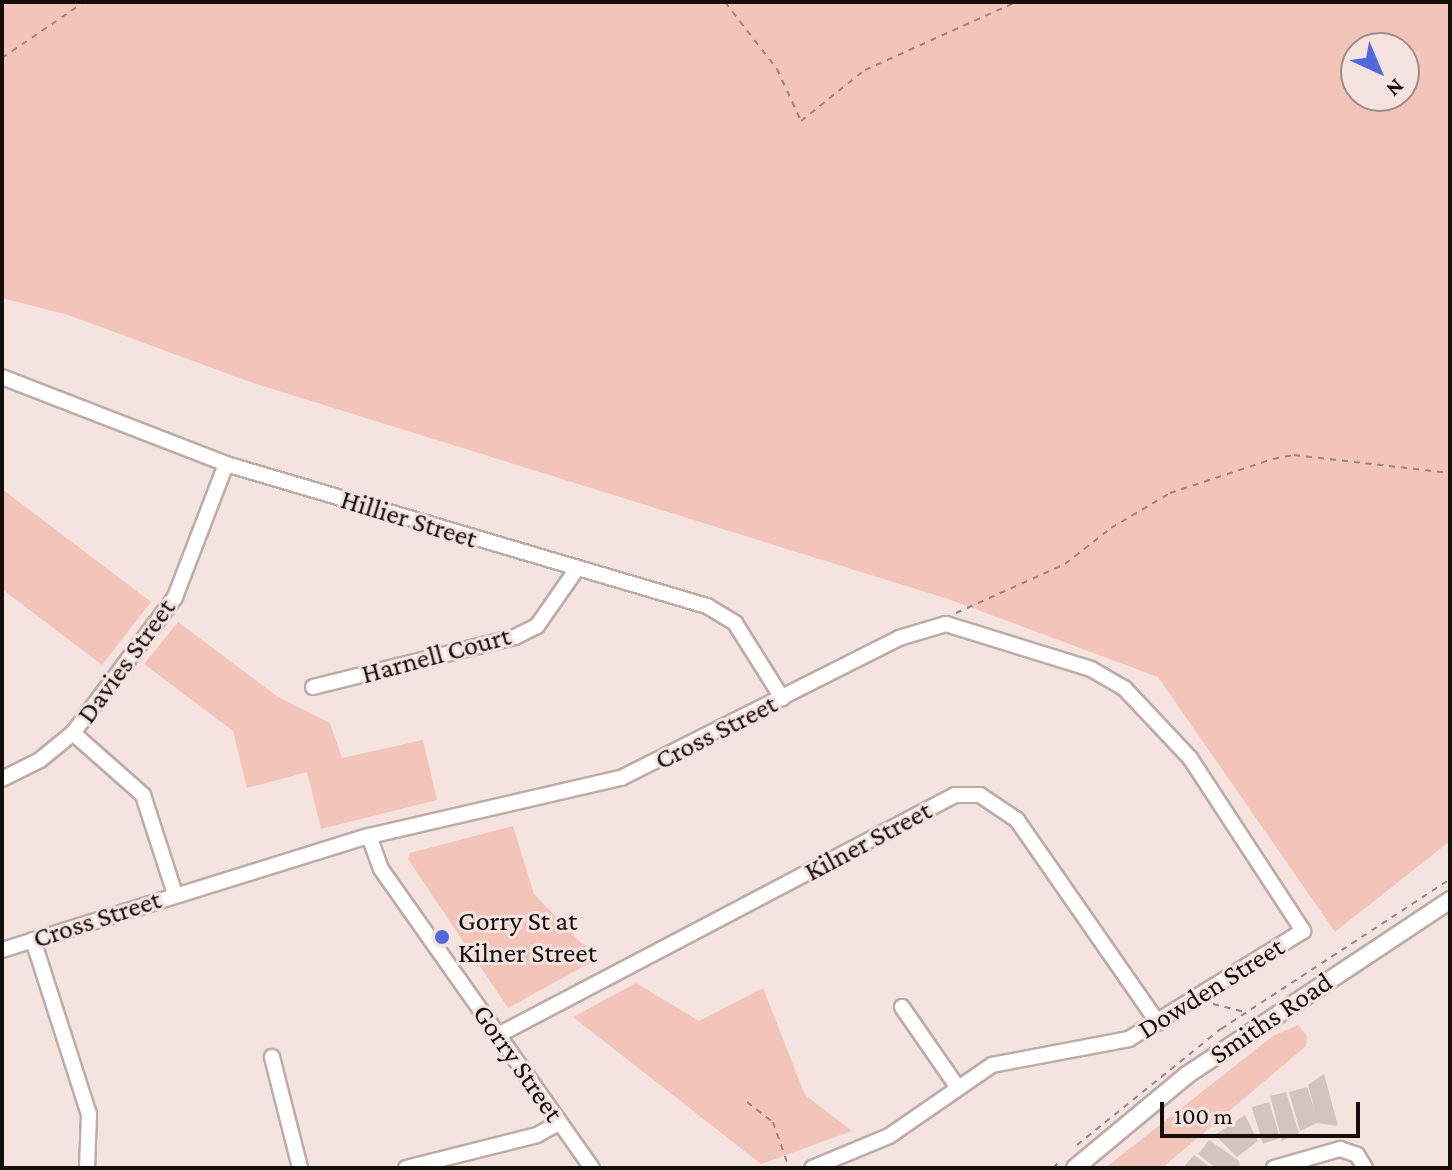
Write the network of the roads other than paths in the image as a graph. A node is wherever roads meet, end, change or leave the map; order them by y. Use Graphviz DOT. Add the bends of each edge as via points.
graph roads {
  1 [pos="2,377"];
  2 [pos="226,464"];
  3 [pos="576,570"];
  4 [pos="313,687"];
  5 [pos="782,698"];
  6 [pos="73,733"];
  7 [pos="2,779"];
  8 [pos="369,836"];
  9 [pos="175,894"];
  10 [pos="1450,900"];
  11 [pos="1303,931"];
  12 [pos="33,940"];
  13 [pos="2,950"];
  14 [pos="902,1007"];
  15 [pos="1158,1023"];
  16 [pos="500,1034"];
  17 [pos="272,1057"];
  18 [pos="958,1088"];
  19 [pos="559,1123"];
  20 [pos="1100,1148"];
  21 [pos="87,1168"];
  22 [pos="300,1168"];
  23 [pos="406,1168"];
  24 [pos="592,1168"];
  25 [pos="812,1168"];
  26 [pos="1075,1168"];
  27 [pos="1082,1168"];
  28 [pos="1274,1168"];
  29 [pos="1365,1168"];
  1 -- 2 [label="street, Hillier Street"];
  2 -- 3 [label="street, Hillier Street"];
  2 -- 6 [label="street, Davies Street" via="175,597"];
  3 -- 4 [label="street, Harnell Court" via="537,626 515,637"];
  3 -- 5 [label="street, Hillier Street" via="707,606 735,623"];
  5 -- 8 [label="street, Cross Street" via="621,778"];
  5 -- 11 [label="street, Cross Street" via="899,638 946,624 1091,669 1125,689 1190,758"];
  6 -- 7 [label="street, Davies Street" via="40,760"];
  6 -- 9 [label="street" via="143,795"];
  8 -- 9 [label="street, Cross Street"];
  8 -- 16 [label="street, Gorry Street" via="381,869"];
  9 -- 12 [label="street, Cross Street"];
  10 -- 20 [label="street, Smiths Road" via="1250,1030"];
  11 -- 15 [label="street, Dowden Street"];
  12 -- 13 [label="street, Cross Street"];
  12 -- 21 [label="street" via="89,1114"];
  14 -- 18 [label="street"];
  15 -- 16 [label="street, Kilner Street" via="1017,820 980,795 955,795"];
  15 -- 18 [label="street, Dowden Street" via="1129,1039 992,1065"];
  16 -- 19 [label="street, Gorry Street"];
  17 -- 22 [label="street"];
  18 -- 25 [label="street, Dowden Street" via="865,1149"];
  19 -- 23 [label="street" via="537,1135"];
  19 -- 24 [label="street, Gorry Street"];
  20 -- 26 [label="street, Smiths Road"];
  20 -- 27 [label="street, Smiths Road"];
  28 -- 29 [label="street" via="1340,1149 1357,1155"];
}
